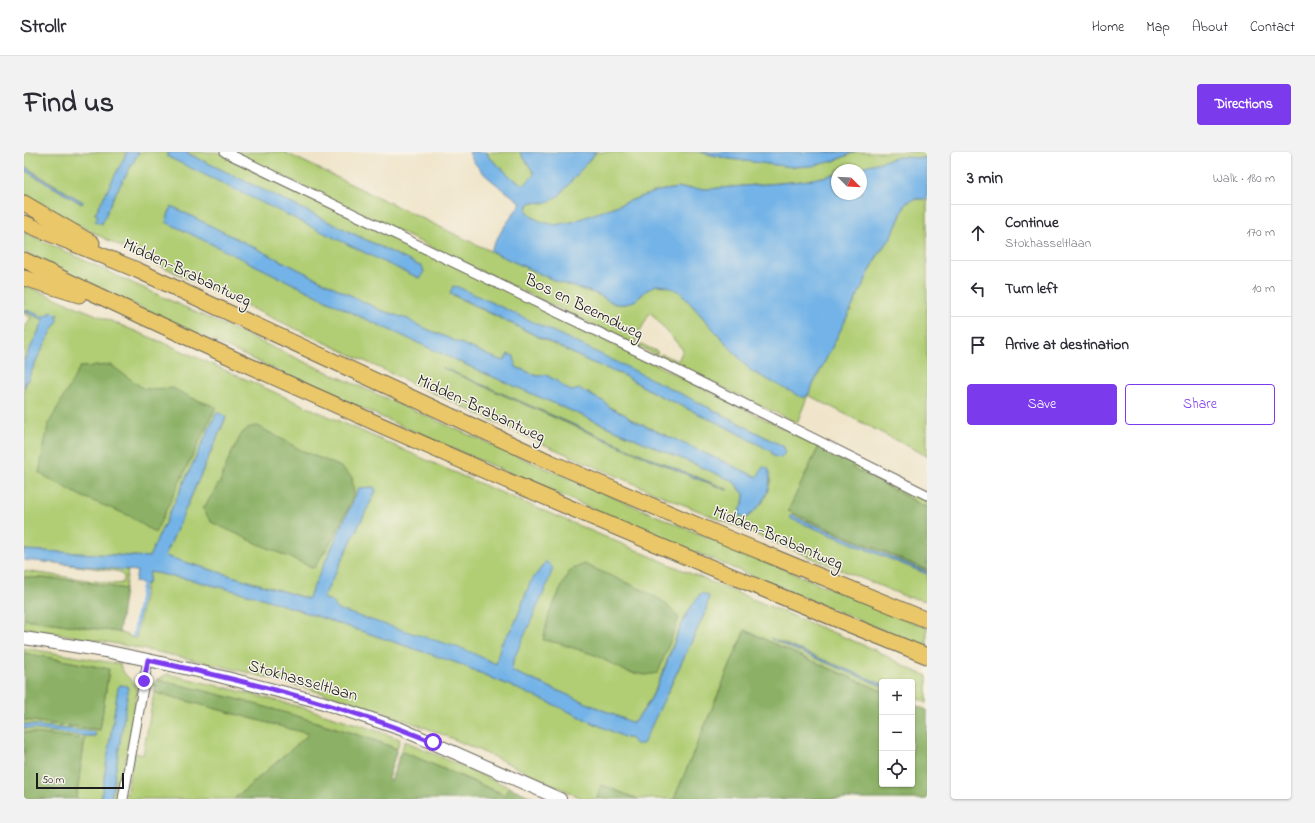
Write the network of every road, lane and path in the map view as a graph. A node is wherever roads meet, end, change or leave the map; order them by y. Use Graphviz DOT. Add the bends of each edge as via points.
graph roads {
  1 [pos="225,152"];
  2 [pos="24,203"];
  3 [pos="24,224"];
  4 [pos="24,260"];
  5 [pos="137,270"];
  6 [pos="24,278"];
  7 [pos="121,307"];
  8 [pos="927,495"];
  9 [pos="927,620"];
  10 [pos="24,638"];
  11 [pos="927,656"];
  12 [pos="148,660"];
  13 [pos="123,799"];
  14 [pos="560,799"];
  1 -- 8 [label="street, Bos en Beemdweg" via="654,359"];
  2 -- 5 [label="highway"];
  3 -- 5 [label="highway, Midden-Brabantweg"];
  4 -- 7 [label="highway"];
  5 -- 9 [label="highway, Midden-Brabantweg" via="550,462"];
  6 -- 7 [label="highway"];
  7 -- 11 [label="highway" via="512,482"];
  10 -- 12 [label="street, Stokhasseltlaan"];
  12 -- 13 [label="street"];
  12 -- 14 [label="street, Stokhasseltlaan" via="272,689 368,717 433,742"];
}
